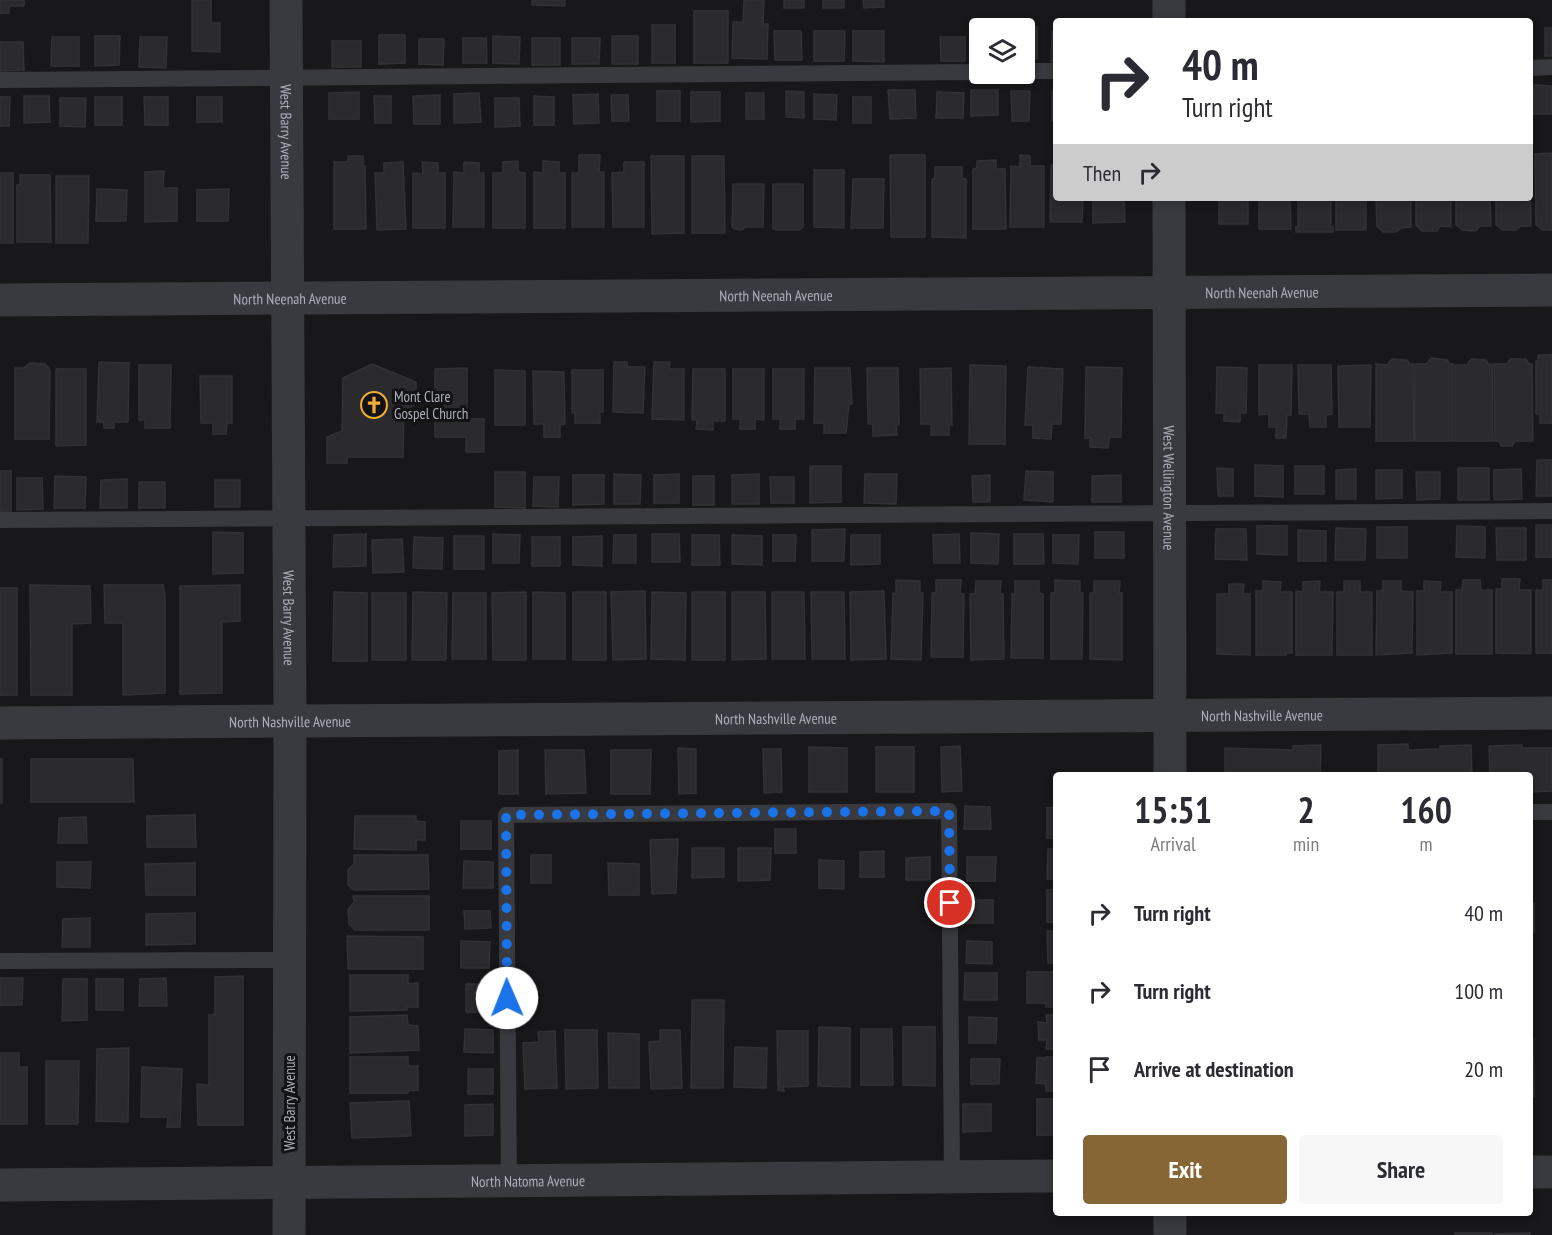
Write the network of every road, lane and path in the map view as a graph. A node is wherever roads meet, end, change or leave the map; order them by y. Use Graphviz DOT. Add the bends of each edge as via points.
graph roads {
  1 [pos="286,0"];
  2 [pos="1169,0"];
  3 [pos="1169,18"];
  4 [pos="1552,67"];
  5 [pos="1533,68"];
  6 [pos="1035,71"];
  7 [pos="1053,71"];
  8 [pos="969,72"];
  9 [pos="286,79"];
  10 [pos="0,80"];
  11 [pos="1169,201"];
  12 [pos="1552,290"];
  13 [pos="1169,292"];
  14 [pos="287,298"];
  15 [pos="0,300"];
  16 [pos="1552,511"];
  17 [pos="1170,514"];
  18 [pos="288,519"];
  19 [pos="0,520"];
  20 [pos="1552,713"];
  21 [pos="1170,715"];
  22 [pos="290,720"];
  23 [pos="0,723"];
  24 [pos="1170,772"];
  25 [pos="1552,812"];
  26 [pos="1533,813"];
  27 [pos="289,960"];
  28 [pos="0,962"];
  29 [pos="1533,1172"];
  30 [pos="1552,1172"];
  31 [pos="1053,1176"];
  32 [pos="952,1177"];
  33 [pos="509,1181"];
  34 [pos="289,1183"];
  35 [pos="0,1185"];
  36 [pos="1170,1216"];
  37 [pos="289,1235"];
  38 [pos="1170,1235"];
  1 -- 9 [label="street, West Barry Avenue"];
  2 -- 3 [label="street"];
  4 -- 5 [label="lane"];
  6 -- 7 [label="lane"];
  8 -- 9 [label="lane"];
  9 -- 10 [label="lane"];
  9 -- 14 [label="street, West Barry Avenue"];
  11 -- 13 [label="street, West Wellington Avenue"];
  12 -- 13 [label="street, North Neenah Avenue"];
  13 -- 14 [label="street, North Neenah Avenue"];
  13 -- 17 [label="street, West Wellington Avenue"];
  14 -- 15 [label="street, North Neenah Avenue"];
  14 -- 18 [label="street, West Barry Avenue"];
  16 -- 17 [label="lane"];
  17 -- 18 [label="lane"];
  17 -- 21 [label="street, West Wellington Avenue"];
  18 -- 19 [label="lane"];
  18 -- 22 [label="street, West Barry Avenue"];
  20 -- 21 [label="street, North Nashville Avenue"];
  21 -- 22 [label="street, North Nashville Avenue"];
  21 -- 24 [label="street, West Wellington Avenue"];
  22 -- 23 [label="street, North Nashville Avenue"];
  22 -- 27 [label="street, West Barry Avenue"];
  25 -- 26 [label="lane"];
  27 -- 28 [label="lane"];
  27 -- 34 [label="street, West Barry Avenue"];
  29 -- 30 [label="street"];
  31 -- 32 [label="street, North Natoma Avenue"];
  32 -- 33 [label="street, North Natoma Avenue"];
  32 -- 33 [label="lane" via="949,811 506,815"];
  33 -- 34 [label="street, North Natoma Avenue"];
  34 -- 35 [label="street, North Natoma Avenue"];
  34 -- 37 [label="street, West Barry Avenue"];
  36 -- 38 [label="street"];
}
